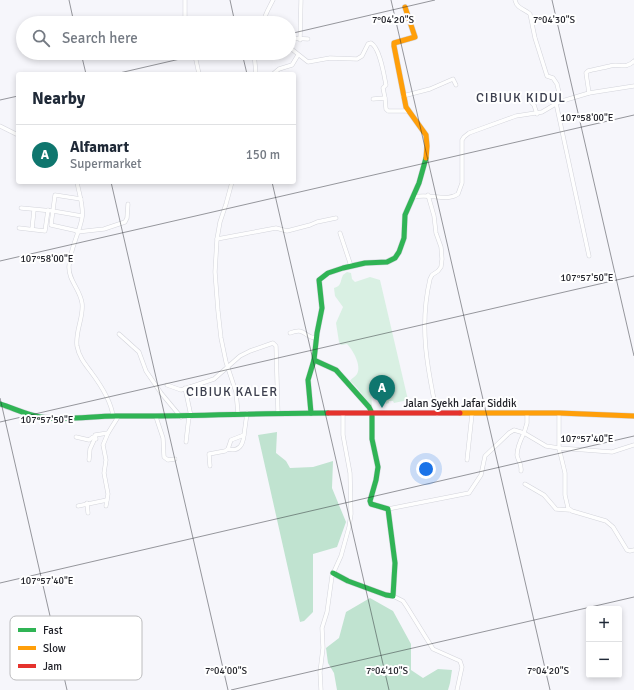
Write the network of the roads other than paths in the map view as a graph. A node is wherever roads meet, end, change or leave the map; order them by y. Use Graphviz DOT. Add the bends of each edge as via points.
graph roads {
  1 [pos="185,0"];
  2 [pos="273,0"];
  3 [pos="301,0"];
  4 [pos="515,0"];
  5 [pos="406,7"];
  6 [pos="185,16"];
  7 [pos="264,16"];
  8 [pos="296,39"];
  9 [pos="308,39"];
  10 [pos="300,40"];
  11 [pos="298,55"];
  12 [pos="296,58"];
  13 [pos="196,60"];
  14 [pos="255,60"];
  15 [pos="295,60"];
  16 [pos="634,61"];
  17 [pos="199,72"];
  18 [pos="256,72"];
  19 [pos="275,72"];
  20 [pos="456,85"];
  21 [pos="634,86"];
  22 [pos="589,92"];
  23 [pos="403,96"];
  24 [pos="385,98"];
  25 [pos="373,99"];
  26 [pos="562,101"];
  27 [pos="531,102"];
  28 [pos="556,103"];
  29 [pos="407,111"];
  30 [pos="537,114"];
  31 [pos="0,126"];
  32 [pos="16,133"];
  33 [pos="78,184"];
  34 [pos="231,184"];
  35 [pos="428,195"];
  36 [pos="414,197"];
  37 [pos="81,199"];
  38 [pos="128,204"];
  39 [pos="21,208"];
  40 [pos="34,210"];
  41 [pos="48,210"];
  42 [pos="53,211"];
  43 [pos="82,216"];
  44 [pos="336,218"];
  45 [pos="19,228"];
  46 [pos="32,229"];
  47 [pos="78,232"];
  48 [pos="340,233"];
  49 [pos="217,239"];
  50 [pos="589,256"];
  51 [pos="351,266"];
  52 [pos="290,333"];
  53 [pos="119,334"];
  54 [pos="316,338"];
  55 [pos="314,360"];
  56 [pos="227,366"];
  57 [pos="167,385"];
  58 [pos="185,388"];
  59 [pos="0,404"];
  60 [pos="278,412"];
  61 [pos="238,413"];
  62 [pos="247,413"];
  63 [pos="311,413"];
  64 [pos="343,413"];
  65 [pos="372,413"];
  66 [pos="437,414"];
  67 [pos="472,414"];
  68 [pos="527,414"];
  69 [pos="559,414"];
  70 [pos="116,416"];
  71 [pos="181,416"];
  72 [pos="190,416"];
  73 [pos="634,416"];
  74 [pos="156,417"];
  75 [pos="108,433"];
  76 [pos="524,433"];
  77 [pos="244,435"];
  78 [pos="76,437"];
  79 [pos="95,438"];
  80 [pos="186,442"];
  81 [pos="634,445"];
  82 [pos="559,448"];
  83 [pos="228,449"];
  84 [pos="174,459"];
  85 [pos="89,460"];
  86 [pos="467,460"];
  87 [pos="210,466"];
  88 [pos="521,472"];
  89 [pos="525,484"];
  90 [pos="107,500"];
  91 [pos="87,504"];
  92 [pos="78,506"];
  93 [pos="106,506"];
  94 [pos="388,510"];
  95 [pos="569,510"];
  96 [pos="88,513"];
  97 [pos="634,550"];
  98 [pos="333,574"];
  99 [pos="393,596"];
  100 [pos="321,690"];
  101 [pos="458,690"];
  1 -- 6 [label="street"];
  2 -- 7 [label="street"];
  3 -- 10 [label="street"];
  4 -- 26 [label="street" via="520,8 530,14 547,76 555,80"];
  5 -- 23 [label="street" via="416,37 394,44"];
  8 -- 10 [label="street"];
  9 -- 10 [label="street"];
  11 -- 12 [label="street"];
  11 -- 24 [label="street" via="308,62 330,58 357,59 362,56 368,44 372,44 378,51 384,74"];
  13 -- 17 [label="street"];
  14 -- 18 [label="street"];
  15 -- 19 [label="street" via="292,65"];
  16 -- 22 [label="street" via="627,66 610,66 588,71 586,73"];
  20 -- 23 [label="street" via="452,79"];
  21 -- 22 [label="street"];
  22 -- 26 [label="street"];
  23 -- 29 [label="street"];
  24 -- 25 [label="street"];
  24 -- 29 [label="street" via="388,111"];
  26 -- 28 [label="street"];
  27 -- 30 [label="street"];
  28 -- 30 [label="street"];
  28 -- 50 [label="street"];
  29 -- 36 [label="street" via="415,118 427,141 424,171"];
  30 -- 35 [label="street" via="512,117 469,133 462,143 460,191 456,196 449,198"];
  31 -- 32 [label="street"];
  33 -- 37 [label="street"];
  34 -- 49 [label="street"];
  35 -- 36 [label="street"];
  35 -- 66 [label="street" via="442,253 440,267 430,279 424,320 426,350"];
  36 -- 51 [label="street" via="405,215 404,238 396,257 389,261"];
  37 -- 42 [label="street" via="55,195"];
  37 -- 43 [label="street"];
  38 -- 47 [label="street" via="125,222 104,229"];
  39 -- 40 [label="street"];
  40 -- 41 [label="street"];
  40 -- 46 [label="street"];
  41 -- 42 [label="street"];
  41 -- 46 [label="street" via="45,231"];
  42 -- 43 [label="street"];
  42 -- 47 [label="street" via="51,225"];
  43 -- 47 [label="street"];
  44 -- 49 [label="street" via="287,231 276,228"];
  45 -- 46 [label="street"];
  47 -- 70 [label="street" via="69,267 81,301 78,347 84,363"];
  48 -- 51 [label="street"];
  49 -- 56 [label="street" via="215,272 218,311"];
  51 -- 54 [label="street" via="323,276 319,280 322,308"];
  52 -- 54 [label="street" via="299,330"];
  53 -- 71 [label="street" via="139,352 146,371"];
  54 -- 55 [label="street"];
  55 -- 63 [label="street" via="308,380"];
  55 -- 65 [label="street" via="336,370"];
  56 -- 58 [label="street" via="215,378"];
  56 -- 60 [label="street" via="245,352 274,343"];
  56 -- 61 [label="street" via="236,392"];
  57 -- 58 [label="street" via="181,390"];
  58 -- 72 [label="street"];
  59 -- 70 [label="street, Jalan Syekh Jafar Siddik" via="44,418"];
  60 -- 62 [label="street, Jalan Syekh Jafar Siddik"];
  60 -- 63 [label="street, Jalan Syekh Jafar Siddik"];
  61 -- 62 [label="street, Jalan Syekh Jafar Siddik"];
  61 -- 72 [label="street, Jalan Syekh Jafar Siddik"];
  62 -- 77 [label="street"];
  63 -- 64 [label="street, Jalan Syekh Jafar Siddik"];
  64 -- 65 [label="street, Jalan Syekh Jafar Siddik"];
  64 -- 98 [label="street" via="343,435 350,473 351,514 341,556"];
  65 -- 66 [label="street, Jalan Syekh Jafar Siddik"];
  65 -- 94 [label="street" via="372,439 378,469 370,501 371,504"];
  66 -- 67 [label="street, Jalan Syekh Jafar Siddik"];
  67 -- 68 [label="street, Jalan Syekh Jafar Siddik"];
  67 -- 86 [label="street"];
  68 -- 69 [label="street, Jalan Syekh Jafar Siddik"];
  68 -- 76 [label="street"];
  69 -- 73 [label="street, Jalan Syekh Jafar Siddik"];
  69 -- 82 [label="street"];
  70 -- 74 [label="street, Jalan Syekh Jafar Siddik"];
  70 -- 75 [label="street"];
  71 -- 72 [label="street, Jalan Syekh Jafar Siddik"];
  71 -- 74 [label="street, Jalan Syekh Jafar Siddik"];
  72 -- 80 [label="street"];
  74 -- 84 [label="street" via="163,438 164,457 168,460"];
  75 -- 79 [label="street" via="95,435"];
  75 -- 90 [label="street" via="103,446"];
  76 -- 82 [label="street" via="546,446"];
  76 -- 88 [label="street" via="517,455 521,463"];
  76 -- 94 [label="street" via="512,431 487,455 481,475 469,493"];
  77 -- 83 [label="street" via="230,440"];
  77 -- 83 [label="street" via="241,447 236,450"];
  78 -- 79 [label="street" via="89,440"];
  79 -- 85 [label="street"];
  81 -- 82 [label="street" via="612,452"];
  82 -- 95 [label="street"];
  83 -- 87 [label="street" via="209,454"];
  89 -- 95 [label="street" via="544,495 556,509"];
  90 -- 91 [label="street"];
  90 -- 93 [label="street"];
  91 -- 92 [label="street"];
  91 -- 96 [label="street"];
  94 -- 99 [label="street" via="394,555"];
  95 -- 97 [label="street" via="606,521 613,527 627,550"];
  98 -- 99 [label="street"];
  98 -- 100 [label="street" via="322,628"];
  99 -- 101 [label="street" via="407,607 433,649 460,661 462,667"];
}
